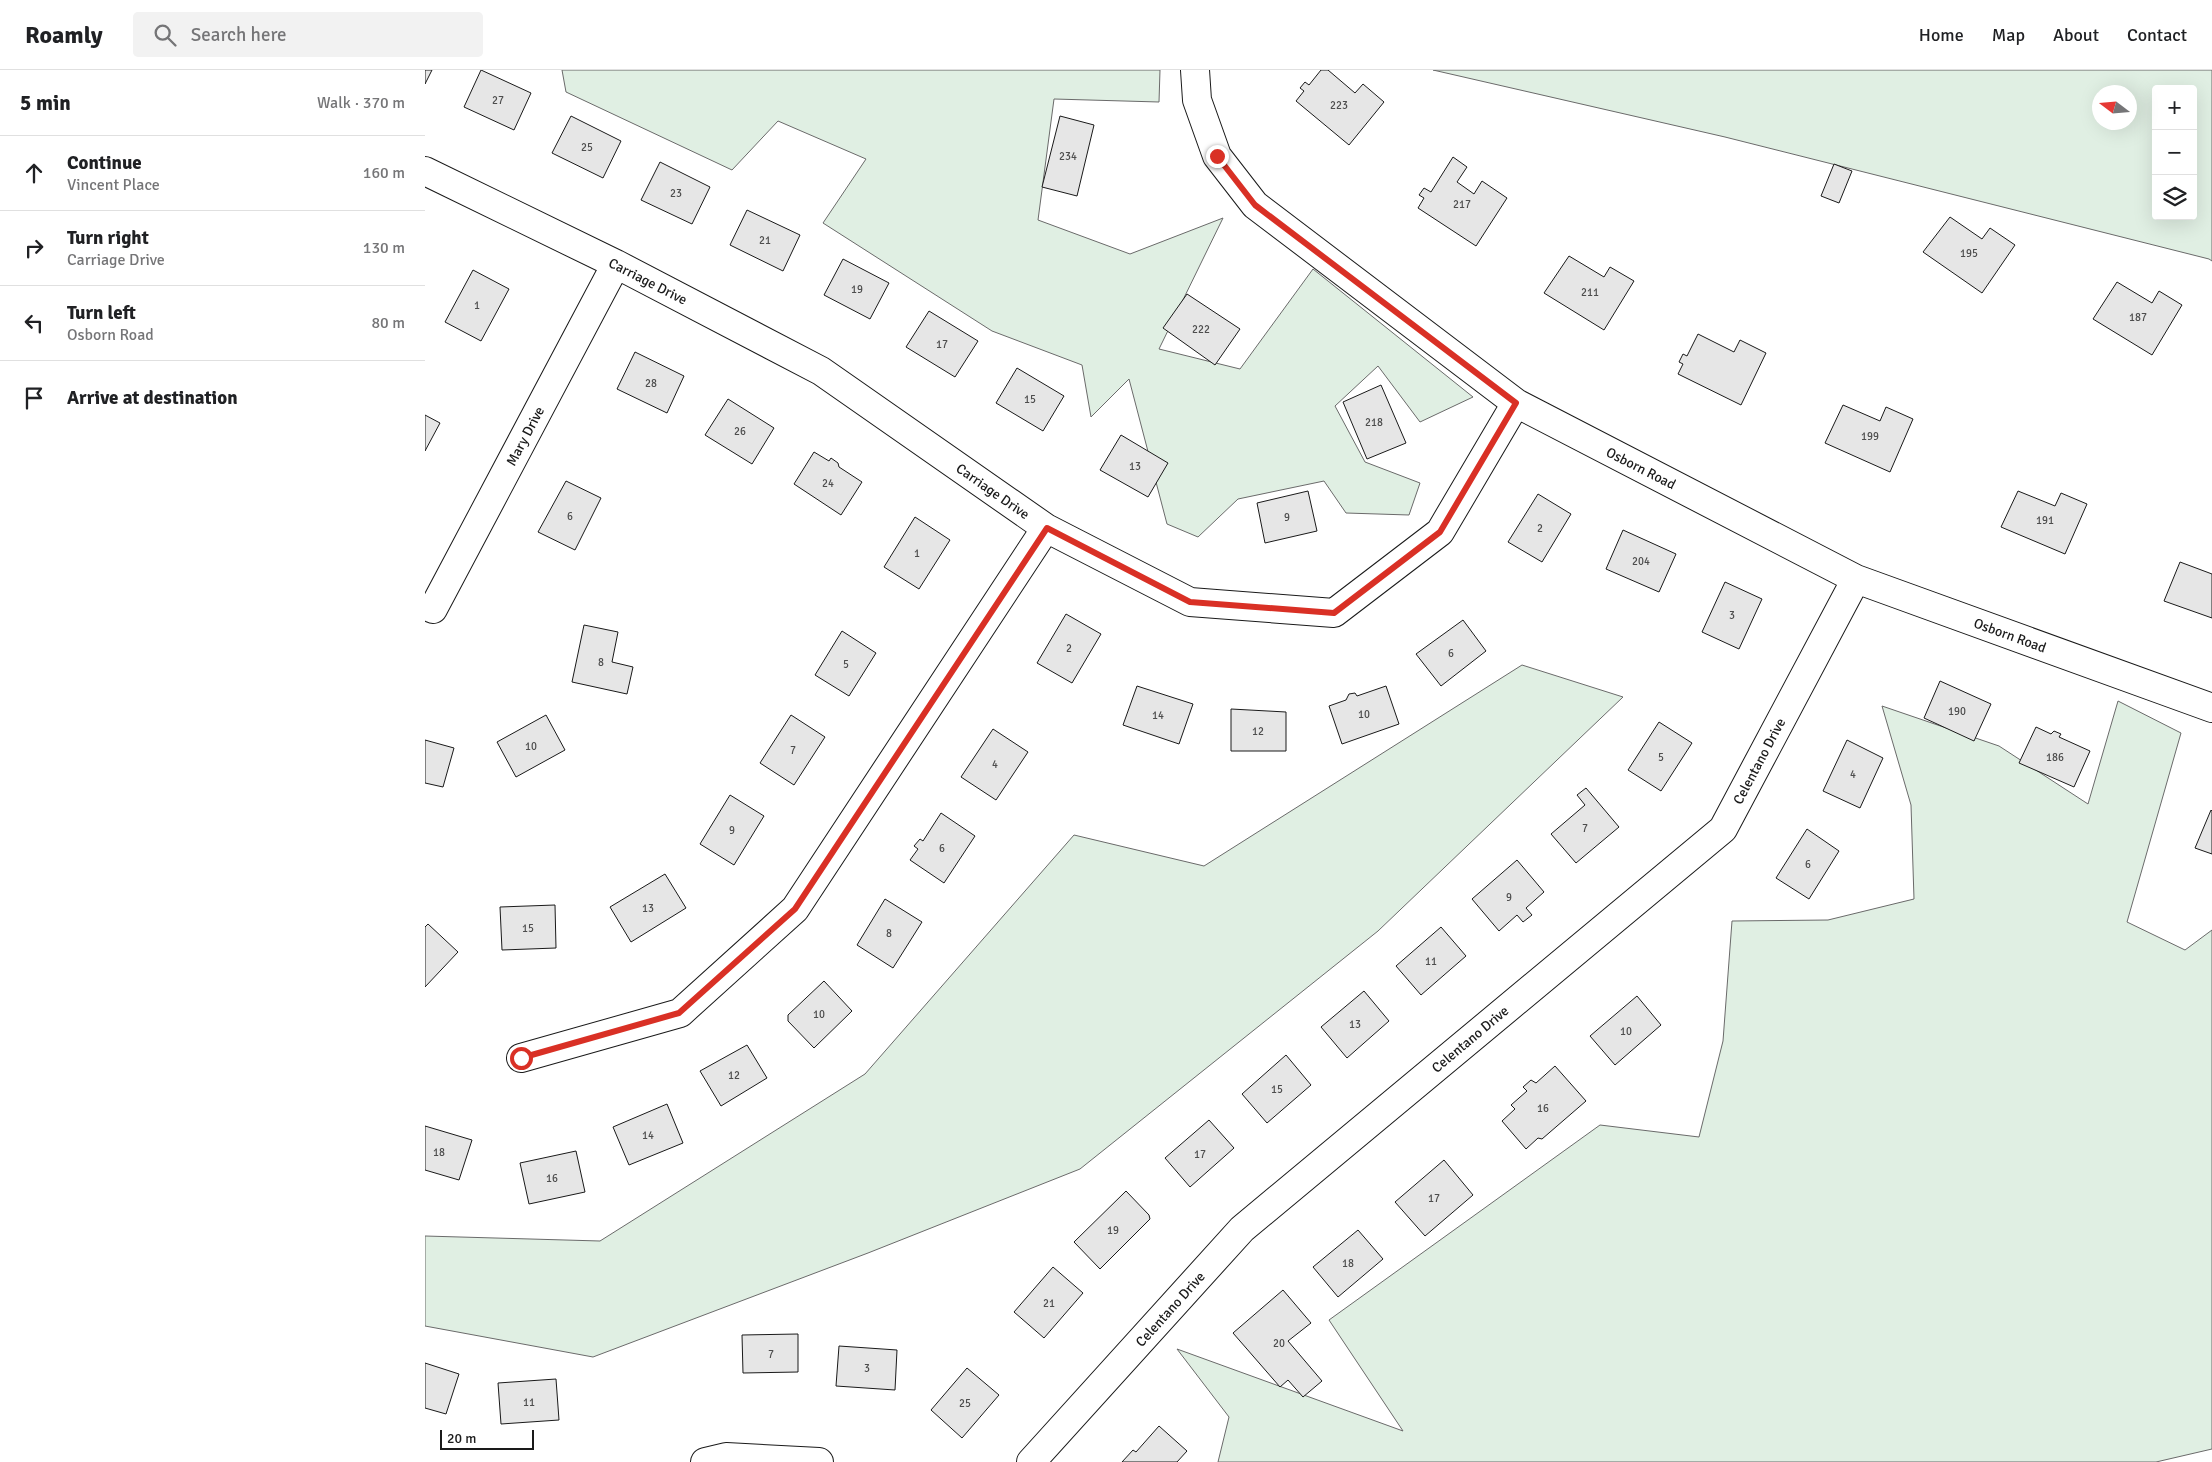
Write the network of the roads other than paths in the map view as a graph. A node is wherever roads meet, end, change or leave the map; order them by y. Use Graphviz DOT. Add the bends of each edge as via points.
graph roads {
  1 [pos="1195,70"];
  2 [pos="425,171"];
  3 [pos="616,264"];
  4 [pos="1516,403"];
  5 [pos="1047,528"];
  6 [pos="1856,579"];
  7 [pos="433,608"];
  8 [pos="2212,708"];
  9 [pos="521,1058"];
  10 [pos="705,1462"];
  11 [pos="819,1462"];
  12 [pos="1031,1462"];
  1 -- 4 [label="street, Osborn Road" via="1197,100 1217,156 1255,205"];
  2 -- 3 [label="street, Carriage Drive"];
  3 -- 5 [label="street, Carriage Drive" via="821,371"];
  3 -- 7 [label="street, Mary Drive"];
  4 -- 5 [label="street, Carriage Drive" via="1440,532 1334,613 1190,602"];
  4 -- 6 [label="street, Osborn Road"];
  5 -- 9 [label="street" via="795,909 679,1013"];
  6 -- 8 [label="street, Osborn Road"];
  6 -- 12 [label="street, Celentano Drive" via="1723,829 1242,1229"];
  10 -- 11 [label="street" via="726,1457"];
}
